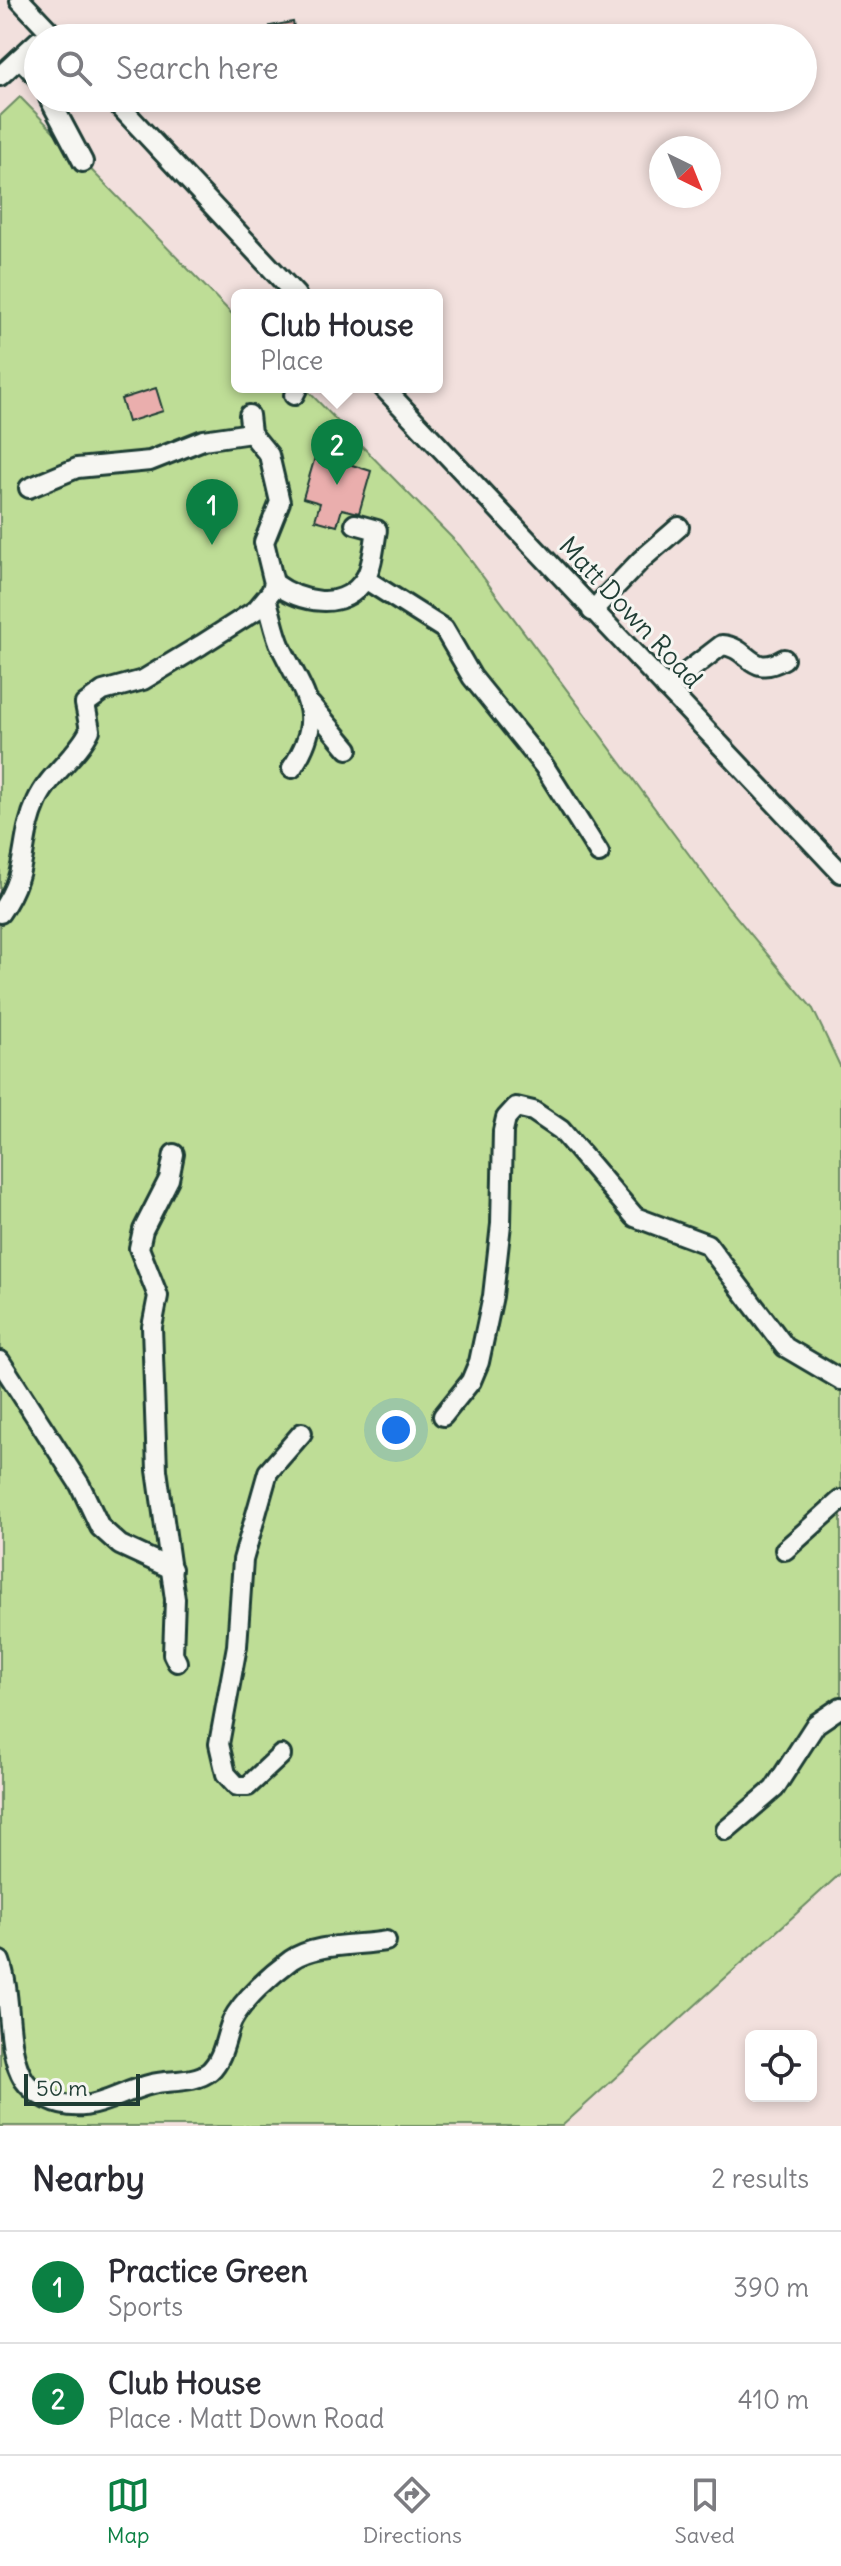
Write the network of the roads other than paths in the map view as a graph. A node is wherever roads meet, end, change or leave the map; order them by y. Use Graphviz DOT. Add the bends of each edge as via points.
graph roads {
  1 [pos="20,0"];
  2 [pos="37,24"];
  3 [pos="24,55"];
  4 [pos="20,58"];
  5 [pos="24,62"];
  6 [pos="0,76"];
  7 [pos="56,112"];
  8 [pos="125,112"];
  9 [pos="83,162"];
  10 [pos="290,289"];
  11 [pos="389,393"];
  12 [pos="29,488"];
  13 [pos="355,524"];
  14 [pos="679,527"];
  15 [pos="365,579"];
  16 [pos="270,591"];
  17 [pos="592,611"];
  18 [pos="784,659"];
  19 [pos="666,688"];
  20 [pos="311,705"];
  21 [pos="348,749"];
  22 [pos="292,768"];
  23 [pos="599,853"];
  24 [pos="841,873"];
  25 [pos="0,913"];
  26 [pos="174,1154"];
  27 [pos="0,1361"];
  28 [pos="841,1380"];
  29 [pos="443,1416"];
  30 [pos="302,1433"];
  31 [pos="841,1500"];
  32 [pos="785,1550"];
  33 [pos="172,1569"];
  34 [pos="177,1662"];
  35 [pos="841,1707"];
  36 [pos="281,1755"];
  37 [pos="726,1830"];
  38 [pos="386,1941"];
  39 [pos="0,1961"];
  1 -- 2 [label="street"];
  3 -- 4 [label="street"];
  4 -- 5 [label="street"];
  4 -- 6 [label="street"];
  7 -- 9 [label="street"];
  8 -- 10 [label="street"];
  11 -- 17 [label="street, Matt Down Road"];
  12 -- 16 [label="street" via="77,468 150,461 250,424 269,455 280,502 264,542"];
  13 -- 15 [label="street" via="377,530"];
  14 -- 17 [label="street"];
  15 -- 16 [label="street" via="343,597 319,602"];
  15 -- 23 [label="street" via="444,629 472,677 544,766"];
  16 -- 20 [label="street" via="280,645"];
  16 -- 25 [label="street" via="249,615 143,680 103,691 85,704 90,730 39,797 22,872"];
  17 -- 19 [label="street, Matt Down Road"];
  18 -- 19 [label="street" via="762,667 722,645"];
  19 -- 24 [label="street, Matt Down Road"];
  20 -- 21 [label="street"];
  20 -- 22 [label="street" via="307,741"];
  26 -- 33 [label="street" via="169,1179 139,1248 158,1296 152,1327 157,1470"];
  27 -- 33 [label="street" via="80,1485 100,1527 120,1545"];
  28 -- 29 [label="street" via="785,1347 707,1244 635,1217 561,1130 533,1111 516,1107 503,1131 501,1224 479,1362"];
  30 -- 36 [label="street" via="272,1465 259,1498 243,1560 237,1646 219,1731 223,1767 237,1786 248,1786"];
  31 -- 32 [label="street"];
  33 -- 34 [label="street"];
  35 -- 37 [label="street" via="816,1724 774,1789"];
  38 -- 39 [label="street" via="310,1951 284,1965 233,2019 219,2061 207,2073 73,2108 43,2097 25,2081 15,2053"];
}
